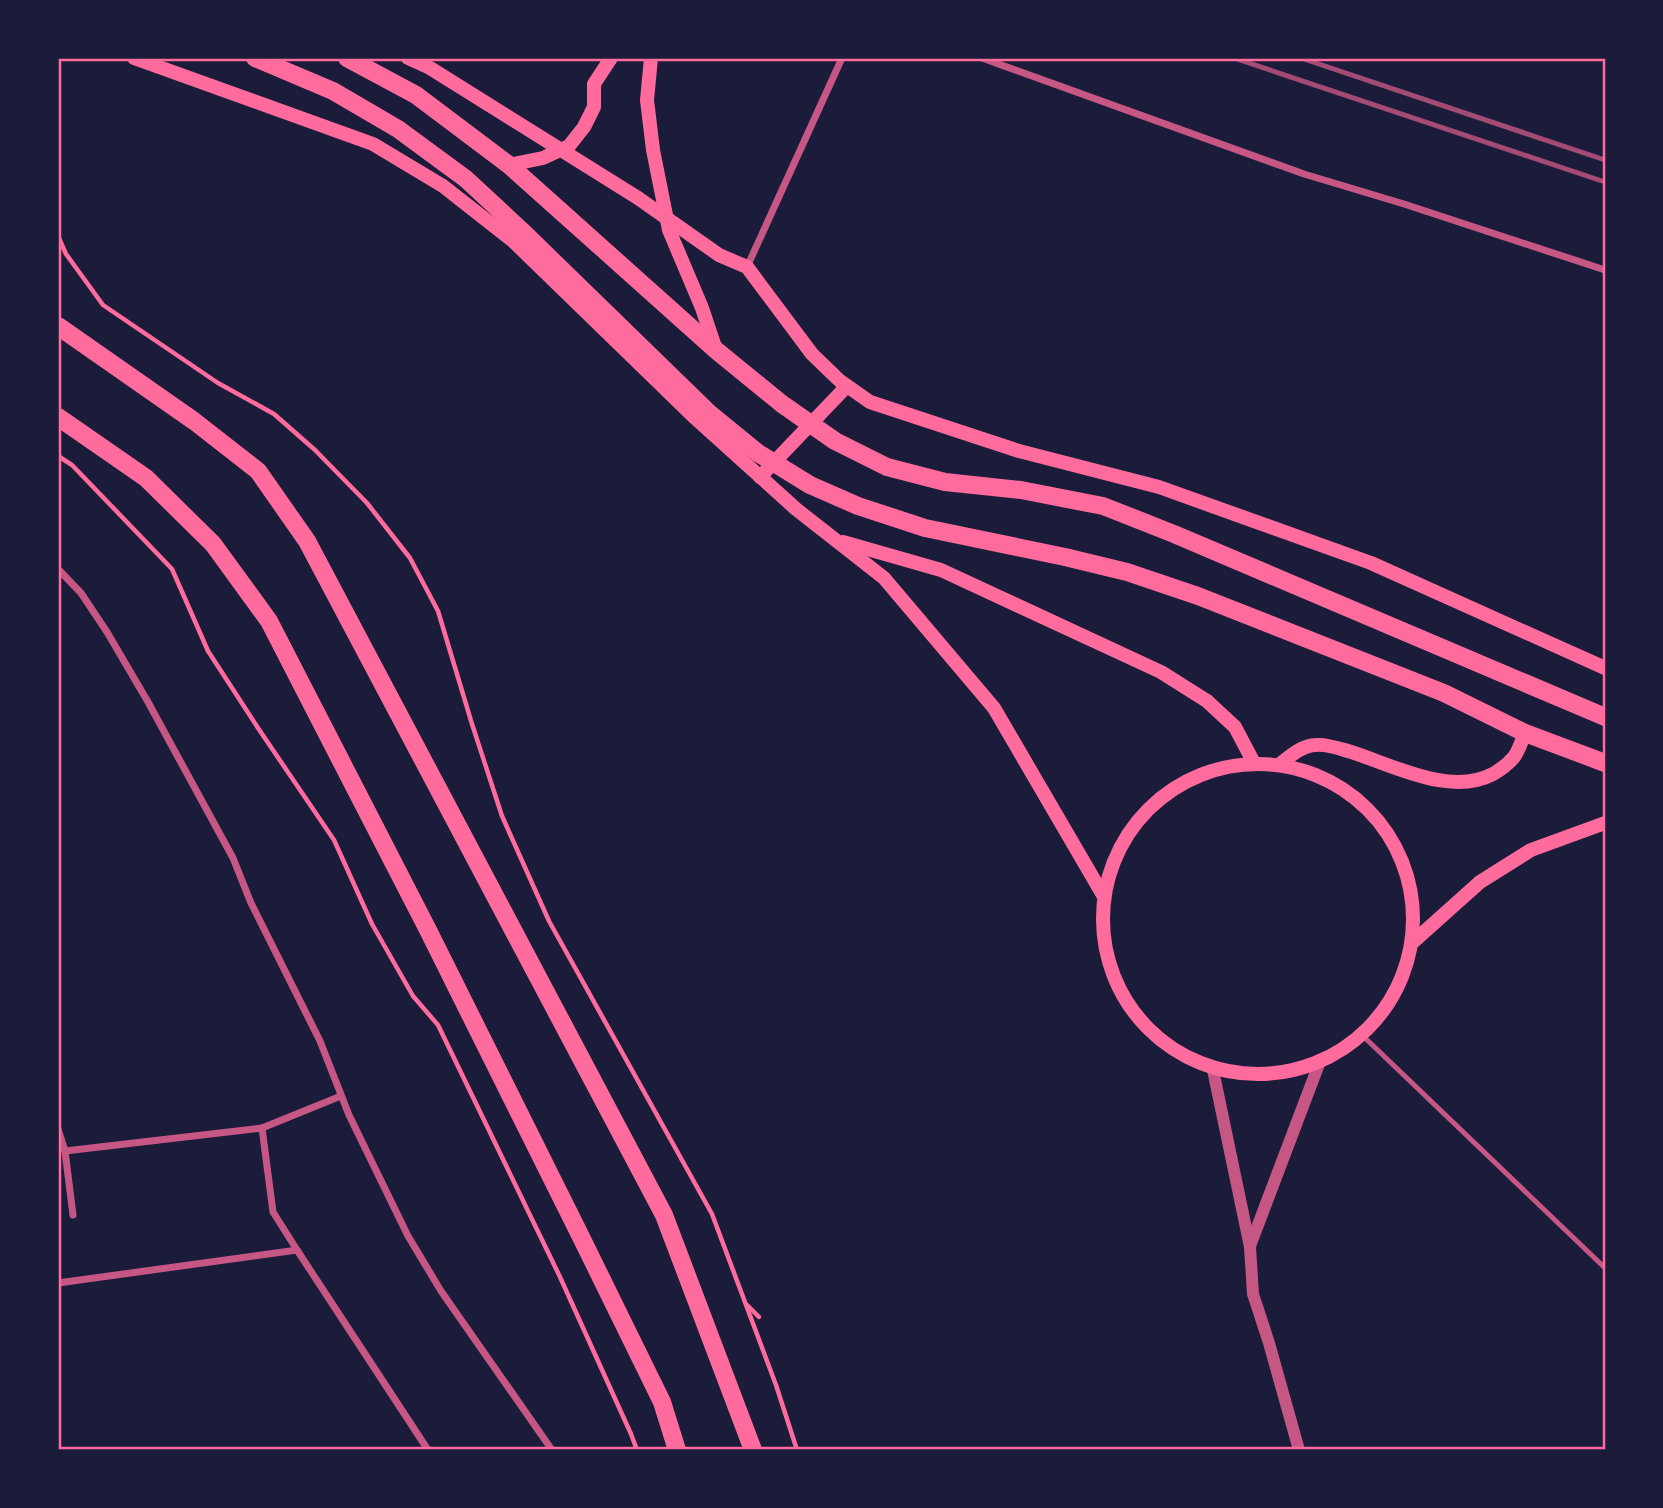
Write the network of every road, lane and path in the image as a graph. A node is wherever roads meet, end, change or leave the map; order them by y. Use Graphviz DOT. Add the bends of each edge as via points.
graph roads {
  1 [pos="134,58"];
  2 [pos="255,58"];
  3 [pos="347,58"];
  4 [pos="408,58"];
  5 [pos="611,58"];
  6 [pos="650,58"];
  7 [pos="842,58"];
  8 [pos="982,58"];
  9 [pos="159,62"];
  10 [pos="509,165"];
  11 [pos="58,236"];
  12 [pos="747,267"];
  13 [pos="1605,270"];
  14 [pos="58,326"];
  15 [pos="717,351"];
  16 [pos="847,386"];
  17 [pos="58,417"];
  18 [pos="58,456"];
  19 [pos="760,477"];
  20 [pos="835,539"];
  21 [pos="58,569"];
  22 [pos="1605,668"];
  23 [pos="1604,717"];
  24 [pos="1525,733"];
  25 [pos="1605,763"];
  26 [pos="1254,764"];
  27 [pos="1279,765"];
  28 [pos="1605,823"];
  29 [pos="1103,895"];
  30 [pos="1413,942"];
  31 [pos="1363,1036"];
  32 [pos="1319,1064"];
  33 [pos="1213,1069"];
  34 [pos="341,1096"];
  35 [pos="262,1128"];
  36 [pos="58,1129"];
  37 [pos="65,1151"];
  38 [pos="73,1215"];
  39 [pos="1250,1247"];
  40 [pos="297,1250"];
  41 [pos="1605,1268"];
  42 [pos="58,1283"];
  43 [pos="744,1302"];
  44 [pos="759,1317"];
  45 [pos="428,1450"];
  46 [pos="552,1450"];
  47 [pos="637,1450"];
  48 [pos="677,1450"];
  49 [pos="753,1450"];
  50 [pos="797,1450"];
  51 [pos="1299,1450"];
  1 -- 9 [label="main road"];
  2 -- 24 [label="main road" via="334,91 398,129 466,179 709,413 758,453 810,485 925,528 1065,556 1198,596 1444,693"];
  3 -- 10 [label="main road" via="416,95"];
  4 -- 12 [label="main road" via="638,198 719,255"];
  5 -- 10 [label="main road" via="594,85 594,107 569,146 543,158"];
  6 -- 15 [label="main road" via="647,100 669,230"];
  7 -- 12 [label="street"];
  8 -- 13 [label="street" via="1304,174"];
  9 -- 19 [label="main road" via="373,144 443,186 513,241"];
  10 -- 15 [label="main road"];
  11 -- 43 [label="path" via="103,305 218,383 274,414 367,503 410,558 438,611 502,816 549,921 712,1214"];
  12 -- 16 [label="main road" via="812,354"];
  14 -- 49 [label="main road" via="258,471 307,541 664,1215"];
  15 -- 23 [label="main road" via="835,441 887,467 945,482 1021,490 1103,506"];
  16 -- 19 [label="main road"];
  16 -- 22 [label="main road" via="870,402 908,416 1159,487 1371,563"];
  17 -- 48 [label="main road" via="146,478 213,544 269,621 582,1239 662,1402"];
  18 -- 47 [label="path" via="172,569 208,650 334,840 372,924 413,996 438,1026 560,1277"];
  19 -- 20 [label="main road"];
  20 -- 26 [label="main road" via="941,570 1161,673 1207,701 1235,727"];
  20 -- 29 [label="main road" via="884,578 994,708"];
  21 -- 34 [label="street" via="107,632 233,858 320,1041"];
  24 -- 25 [label="main road"];
  24 -- 27 [label="main road" via="1514,757 1501,769 1482,779 1454,783 1315,744"];
  26 -- 27 [label="main road"];
  26 -- 29 [label="main road" via="1200,774 1154,802 1121,844"];
  27 -- 30 [label="main road" via="1326,779 1366,807 1396,847 1412,893"];
  28 -- 30 [label="main road" via="1531,850 1480,882"];
  29 -- 33 [label="main road" via="1109,969 1149,1032"];
  30 -- 31 [label="main road" via="1396,993"];
  31 -- 32 [label="main road"];
  31 -- 41 [label="lane"];
  32 -- 33 [label="main road" via="1266,1076"];
  32 -- 39 [label="street"];
  33 -- 39 [label="street"];
  34 -- 35 [label="street"];
  34 -- 46 [label="street" via="408,1236"];
  35 -- 37 [label="street"];
  35 -- 40 [label="street" via="273,1212"];
  36 -- 37 [label="street"];
  37 -- 38 [label="street"];
  39 -- 51 [label="street" via="1253,1294"];
  40 -- 42 [label="street"];
  40 -- 45 [label="street"];
  43 -- 44 [label="path"];
  43 -- 50 [label="path"];
}
